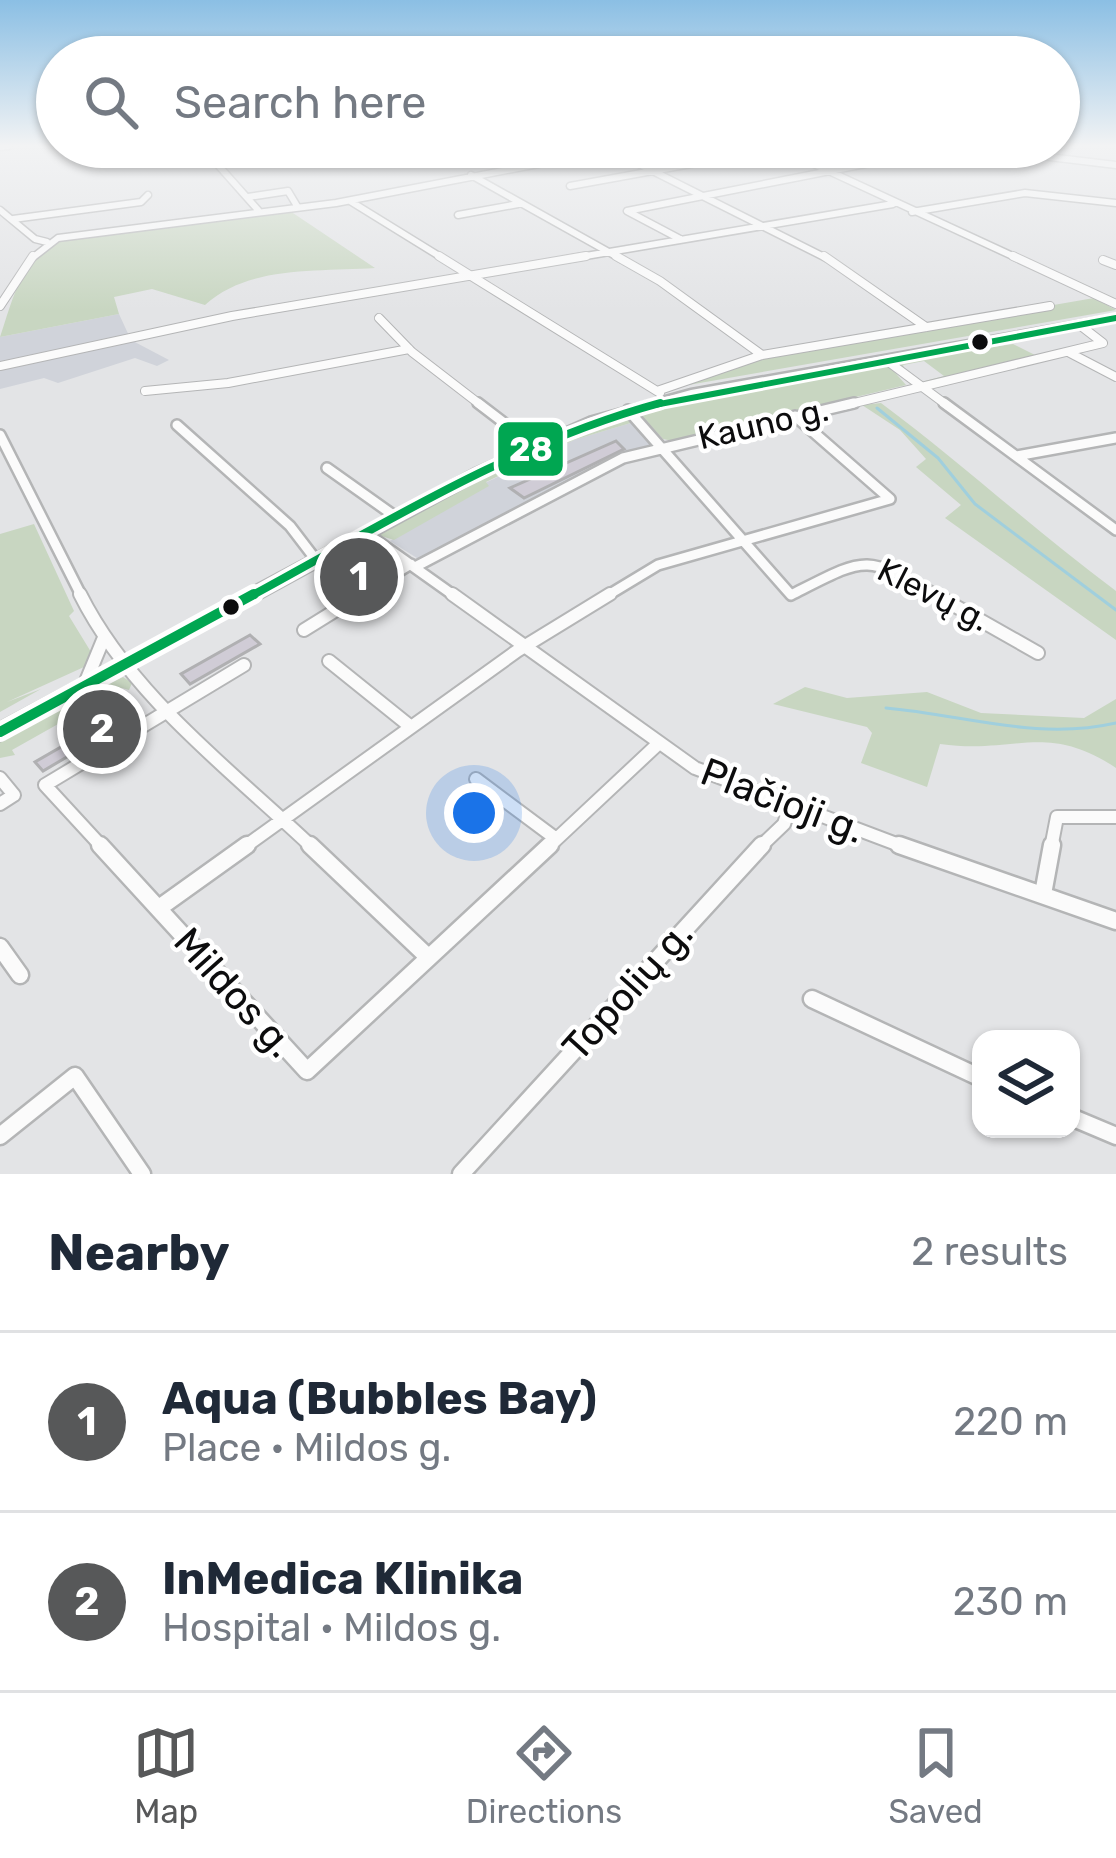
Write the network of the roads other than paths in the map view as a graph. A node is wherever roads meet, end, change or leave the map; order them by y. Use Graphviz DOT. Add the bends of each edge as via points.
graph roads {
  1 [pos="143,201"];
  2 [pos="251,201"];
  3 [pos="294,201"];
  4 [pos="343,201"];
  5 [pos="351,201"];
  6 [pos="513,201"];
  7 [pos="679,201"];
  8 [pos="718,201"];
  9 [pos="885,201"];
  10 [pos="978,201"];
  11 [pos="518,204"];
  12 [pos="892,204"];
  13 [pos="297,206"];
  14 [pos="0,209"];
  15 [pos="258,210"];
  16 [pos="910,212"];
  17 [pos="458,215"];
  18 [pos="13,219"];
  19 [pos="767,225"];
  20 [pos="680,239"];
  21 [pos="47,242"];
  22 [pos="607,252"];
  23 [pos="1103,260"];
  24 [pos="1116,265"];
  25 [pos="471,275"];
  26 [pos="1116,294"];
  27 [pos="1103,298"];
  28 [pos="1116,304"];
  29 [pos="0,306"];
  30 [pos="1051,306"];
  31 [pos="379,318"];
  32 [pos="1114,319"];
  33 [pos="1081,326"];
  34 [pos="926,327"];
  35 [pos="410,349"];
  36 [pos="1070,353"];
  37 [pos="762,355"];
  38 [pos="886,359"];
  39 [pos="0,366"];
  40 [pos="1116,376"];
  41 [pos="920,386"];
  42 [pos="145,392"];
  43 [pos="662,395"];
  44 [pos="628,410"];
  45 [pos="795,416"];
  46 [pos="177,425"];
  47 [pos="0,435"];
  48 [pos="1116,438"];
  49 [pos="533,445"];
  50 [pos="662,447"];
  51 [pos="1016,456"];
  52 [pos="327,468"];
  53 [pos="396,517"];
  54 [pos="1116,530"];
  55 [pos="366,533"];
  56 [pos="740,539"];
  57 [pos="316,560"];
  58 [pos="413,566"];
  59 [pos="304,629"];
  60 [pos="104,640"];
  61 [pos="526,646"];
  62 [pos="1038,652"];
  63 [pos="329,661"];
  64 [pos="125,664"];
  65 [pos="244,665"];
  66 [pos="83,687"];
  67 [pos="170,710"];
  68 [pos="411,727"];
  69 [pos="0,732"];
  70 [pos="658,744"];
  71 [pos="0,778"];
  72 [pos="476,779"];
  73 [pos="7,800"];
  74 [pos="790,806"];
  75 [pos="286,817"];
  76 [pos="1116,817"];
  77 [pos="556,838"];
  78 [pos="1043,894"];
  79 [pos="159,908"];
  80 [pos="1116,921"];
  81 [pos="0,946"];
  82 [pos="428,957"];
  83 [pos="20,975"];
  84 [pos="812,999"];
  85 [pos="972,1074"];
  86 [pos="1080,1121"];
  87 [pos="0,1136"];
  88 [pos="1116,1136"];
  89 [pos="142,1174"];
  90 [pos="461,1174"];
  1 -- 18 [label="street"];
  2 -- 15 [label="street"];
  3 -- 13 [label="street"];
  4 -- 13 [label="street"];
  5 -- 25 [label="street"];
  6 -- 11 [label="street"];
  7 -- 20 [label="street" via="627,212"];
  8 -- 19 [label="street"];
  9 -- 12 [label="street"];
  10 -- 16 [label="street"];
  11 -- 17 [label="street"];
  11 -- 22 [label="street"];
  12 -- 16 [label="street"];
  12 -- 19 [label="street"];
  13 -- 15 [label="street"];
  14 -- 18 [label="street"];
  15 -- 21 [label="street"];
  16 -- 27 [label="street"];
  18 -- 21 [label="street"];
  19 -- 20 [label="street"];
  19 -- 34 [label="street" via="856,274"];
  20 -- 22 [label="street"];
  21 -- 29 [label="street"];
  22 -- 25 [label="street"];
  22 -- 37 [label="street"];
  23 -- 24 [label="street"];
  25 -- 39 [label="street"];
  25 -- 43 [label="street"];
  26 -- 27 [label="street"];
  27 -- 28 [label="street"];
  30 -- 34 [label="street"];
  31 -- 35 [label="street"];
  32 -- 33 [label="main road"];
  33 -- 36 [label="street" via="1103,343"];
  33 -- 38 [label="main road"];
  34 -- 37 [label="street"];
  35 -- 42 [label="street"];
  35 -- 49 [label="street"];
  36 -- 40 [label="street"];
  36 -- 41 [label="street, Kauno g."];
  37 -- 43 [label="street"];
  38 -- 41 [label="street"];
  38 -- 43 [label="main road"];
  41 -- 45 [label="street, Kauno g."];
  41 -- 51 [label="street"];
  43 -- 44 [label="main road"];
  44 -- 49 [label="main road"];
  44 -- 50 [label="street, Klevų g."];
  45 -- 50 [label="street, Kauno g."];
  45 -- 56 [label="street" via="890,499"];
  46 -- 57 [label="street" via="290,526"];
  47 -- 60 [label="street"];
  48 -- 51 [label="street"];
  49 -- 53 [label="main road"];
  50 -- 56 [label="street, Klevų g."];
  50 -- 58 [label="street, Kauno g." via="604,466"];
  51 -- 54 [label="street"];
  52 -- 53 [label="street"];
  53 -- 55 [label="main road"];
  55 -- 57 [label="main road"];
  55 -- 58 [label="street, Plačioji g."];
  56 -- 61 [label="street" via="658,565"];
  56 -- 62 [label="street, Klevų g." via="790,595 854,562 876,561"];
  57 -- 64 [label="main road"];
  58 -- 59 [label="street"];
  58 -- 61 [label="street, Plačioji g."];
  60 -- 64 [label="street"];
  60 -- 66 [label="street"];
  61 -- 68 [label="street"];
  61 -- 70 [label="street, Plačioji g."];
  63 -- 68 [label="street"];
  64 -- 66 [label="main road"];
  64 -- 67 [label="street"];
  65 -- 67 [label="street, Mildos g."];
  66 -- 69 [label="main road"];
  67 -- 75 [label="street"];
  67 -- 79 [label="street, Mildos g." via="45,785"];
  68 -- 75 [label="street"];
  70 -- 74 [label="street, Plačioji g." via="709,775"];
  70 -- 77 [label="street, Mildos g."];
  71 -- 73 [label="street"];
  72 -- 77 [label="street"];
  74 -- 78 [label="street, Plačioji g."];
  74 -- 90 [label="street, Topolių g." via="784,824"];
  75 -- 79 [label="street"];
  75 -- 82 [label="street"];
  76 -- 78 [label="street" via="1057,817"];
  77 -- 82 [label="street, Mildos g."];
  78 -- 80 [label="street, Plačioji g."];
  79 -- 82 [label="street, Mildos g." via="307,1071"];
  81 -- 83 [label="street"];
  84 -- 85 [label="street"];
  86 -- 88 [label="street"];
  87 -- 89 [label="street" via="75,1076"];
}
